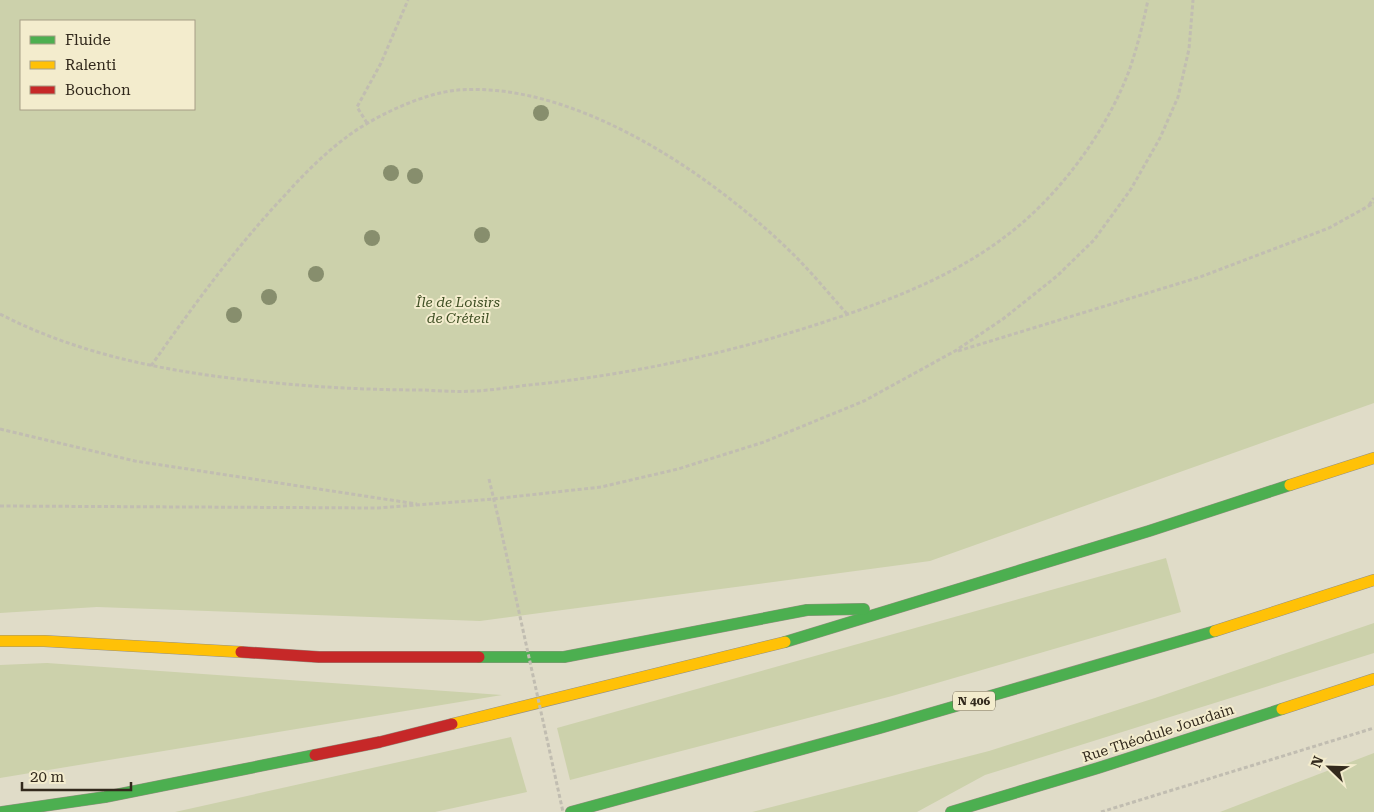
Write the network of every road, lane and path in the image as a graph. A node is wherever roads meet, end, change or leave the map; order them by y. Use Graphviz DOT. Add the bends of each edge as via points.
graph roads {
  1 [pos="408,0"];
  2 [pos="1148,0"];
  3 [pos="1193,0"];
  4 [pos="367,123"];
  5 [pos="1374,198"];
  6 [pos="1374,203"];
  7 [pos="1369,205"];
  8 [pos="0,314"];
  9 [pos="848,315"];
  10 [pos="955,351"];
  11 [pos="151,366"];
  12 [pos="0,429"];
  13 [pos="1374,458"];
  14 [pos="490,479"];
  15 [pos="493,499"];
  16 [pos="422,505"];
  17 [pos="0,506"];
  18 [pos="1374,580"];
  19 [pos="896,608"];
  20 [pos="0,641"];
  21 [pos="1374,679"];
  22 [pos="1374,728"];
  23 [pos="2,812"];
  24 [pos="563,812"];
  25 [pos="571,812"];
  26 [pos="951,812"];
  27 [pos="1101,812"];
  1 -- 4 [label="path" via="381,63 357,107"];
  2 -- 9 [label="path" via="1129,72 1110,112 1082,157 1043,204 1003,238 966,263 925,284"];
  3 -- 10 [label="path" via="1189,48 1178,97 1160,138 1130,189 1094,240 1057,276 1003,319"];
  4 -- 9 [label="path" via="394,109 456,90 514,92 581,112 658,149 696,172 794,255"];
  4 -- 11 [label="path" via="307,171 272,209 229,258"];
  5 -- 7 [label="path"];
  6 -- 7 [label="path"];
  7 -- 10 [label="path" via="1329,228 1200,277"];
  8 -- 11 [label="path" via="69,344"];
  9 -- 11 [label="path" via="770,340 675,364 574,381 476,391 303,386 223,378"];
  10 -- 15 [label="path" via="864,401 764,442 678,469 601,486"];
  12 -- 16 [label="path" via="135,461"];
  13 -- 19 [label="main road"];
  14 -- 15 [label="path"];
  15 -- 16 [label="path"];
  15 -- 24 [label="path, bridge"];
  16 -- 17 [label="path" via="378,508"];
  18 -- 25 [label="main road, N 406" via="1165,647"];
  19 -- 20 [label="main road" via="807,610 564,657 319,657"];
  19 -- 23 [label="main road" via="802,638 380,742 104,797"];
  21 -- 26 [label="main road, Rue Théodule Jourdain"];
  22 -- 27 [label="path"];
}
